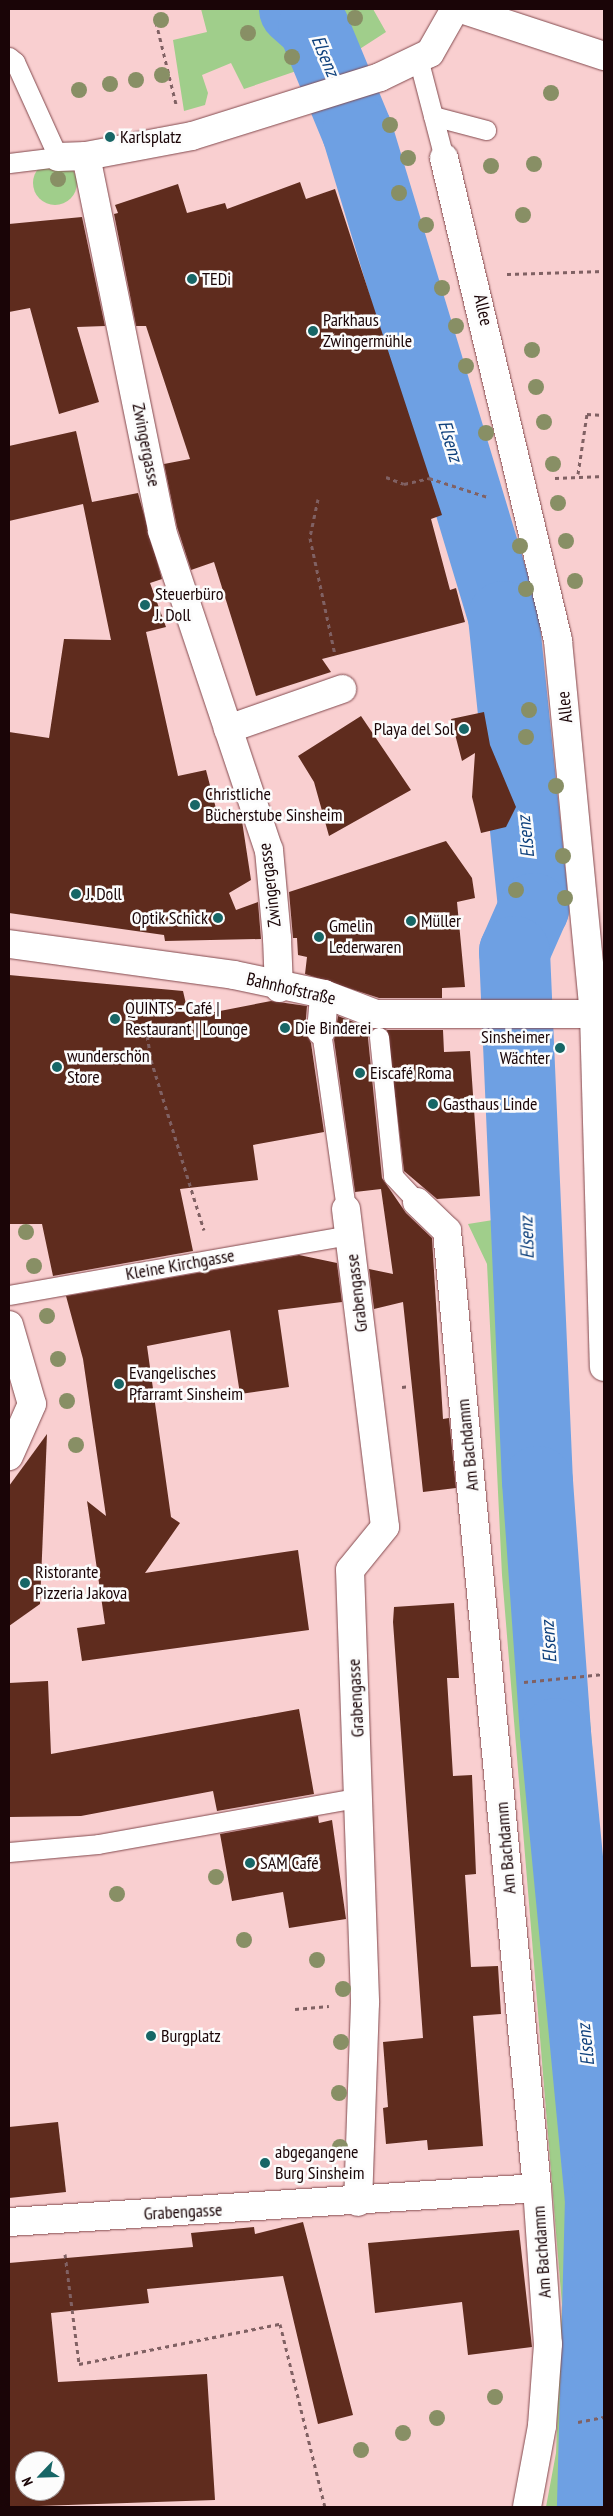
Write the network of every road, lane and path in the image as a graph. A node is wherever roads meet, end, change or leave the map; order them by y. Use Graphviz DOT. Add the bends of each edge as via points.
graph roads {
  1 [pos="455,9"];
  2 [pos="461,9"];
  3 [pos="156,22"];
  4 [pos="604,56"];
  5 [pos="9,57"];
  6 [pos="419,62"];
  7 [pos="178,112"];
  8 [pos="433,116"];
  9 [pos="486,130"];
  10 [pos="86,156"];
  11 [pos="58,157"];
  12 [pos="444,158"];
  13 [pos="9,163"];
  14 [pos="604,271"];
  15 [pos="475,275"];
  16 [pos="604,415"];
  17 [pos="604,476"];
  18 [pos="386,477"];
  19 [pos="318,498"];
  20 [pos="497,500"];
  21 [pos="342,690"];
  22 [pos="228,729"];
  23 [pos="9,944"];
  24 [pos="279,988"];
  25 [pos="324,994"];
  26 [pos="599,1014"];
  27 [pos="378,1025"];
  28 [pos="146,1028"];
  29 [pos="321,1031"];
  30 [pos="417,1202"];
  31 [pos="348,1222"];
  32 [pos="214,1260"];
  33 [pos="9,1295"];
  34 [pos="9,1325"];
  35 [pos="604,1367"];
  36 [pos="9,1456"];
  37 [pos="604,1674"];
  38 [pos="492,1685"];
  39 [pos="361,1796"];
  40 [pos="9,1852"];
  41 [pos="537,2188"];
  42 [pos="358,2202"];
  43 [pos="60,2219"];
  44 [pos="9,2222"];
  45 [pos="604,2417"];
  46 [pos="580,2421"];
  47 [pos="325,2507"];
  48 [pos="527,2507"];
  1 -- 6 [label="street" via="446,30"];
  2 -- 4 [label="street"];
  3 -- 7 [label="path"];
  5 -- 11 [label="lane" via="15,62"];
  6 -- 8 [label="lane, Allee"];
  6 -- 10 [label="street" via="302,104 192,136"];
  8 -- 9 [label="lane"];
  8 -- 12 [label="lane, Allee"];
  10 -- 11 [label="street"];
  10 -- 22 [label="street, Zwingergasse" via="162,531"];
  11 -- 13 [label="lane"];
  12 -- 15 [label="street, Allee"];
  14 -- 15 [label="path"];
  15 -- 26 [label="street, Allee" via="558,641"];
  16 -- 17 [label="path" via="587,414 578,474"];
  18 -- 20 [label="path" via="404,484 429,478"];
  19 -- 21 [label="path" via="310,538"];
  21 -- 22 [label="street"];
  22 -- 24 [label="street, Zwingergasse" via="269,850"];
  23 -- 24 [label="street, Bahnhofstraße" via="234,976"];
  24 -- 25 [label="street, Bahnhofstraße"];
  25 -- 27 [label="street, Bahnhofstraße"];
  25 -- 29 [label="street"];
  26 -- 27 [label="street, Bahnhofstraße" via="482,1012"];
  26 -- 35 [label="street, Allee"];
  27 -- 30 [label="lane" via="393,1176"];
  28 -- 32 [label="path" via="151,1060"];
  29 -- 31 [label="lane"];
  30 -- 38 [label="street, Am Bachdamm" via="447,1231"];
  31 -- 32 [label="lane, Kleine Kirchgasse"];
  31 -- 39 [label="street, Grabengasse" via="385,1527 350,1570"];
  32 -- 33 [label="lane, Kleine Kirchgasse"];
  34 -- 36 [label="street" via="32,1404"];
  37 -- 38 [label="path"];
  38 -- 41 [label="street, Am Bachdamm"];
  39 -- 40 [label="lane" via="98,1844"];
  39 -- 42 [label="street, Grabengasse" via="365,2003"];
  41 -- 42 [label="street, Grabengasse"];
  41 -- 48 [label="street, Am Bachdamm" via="548,2344 542,2426"];
  42 -- 43 [label="street, Grabengasse"];
  43 -- 44 [label="street, Grabengasse"];
  43 -- 47 [label="path" via="79,2364 280,2324"];
  45 -- 46 [label="path"];
}
